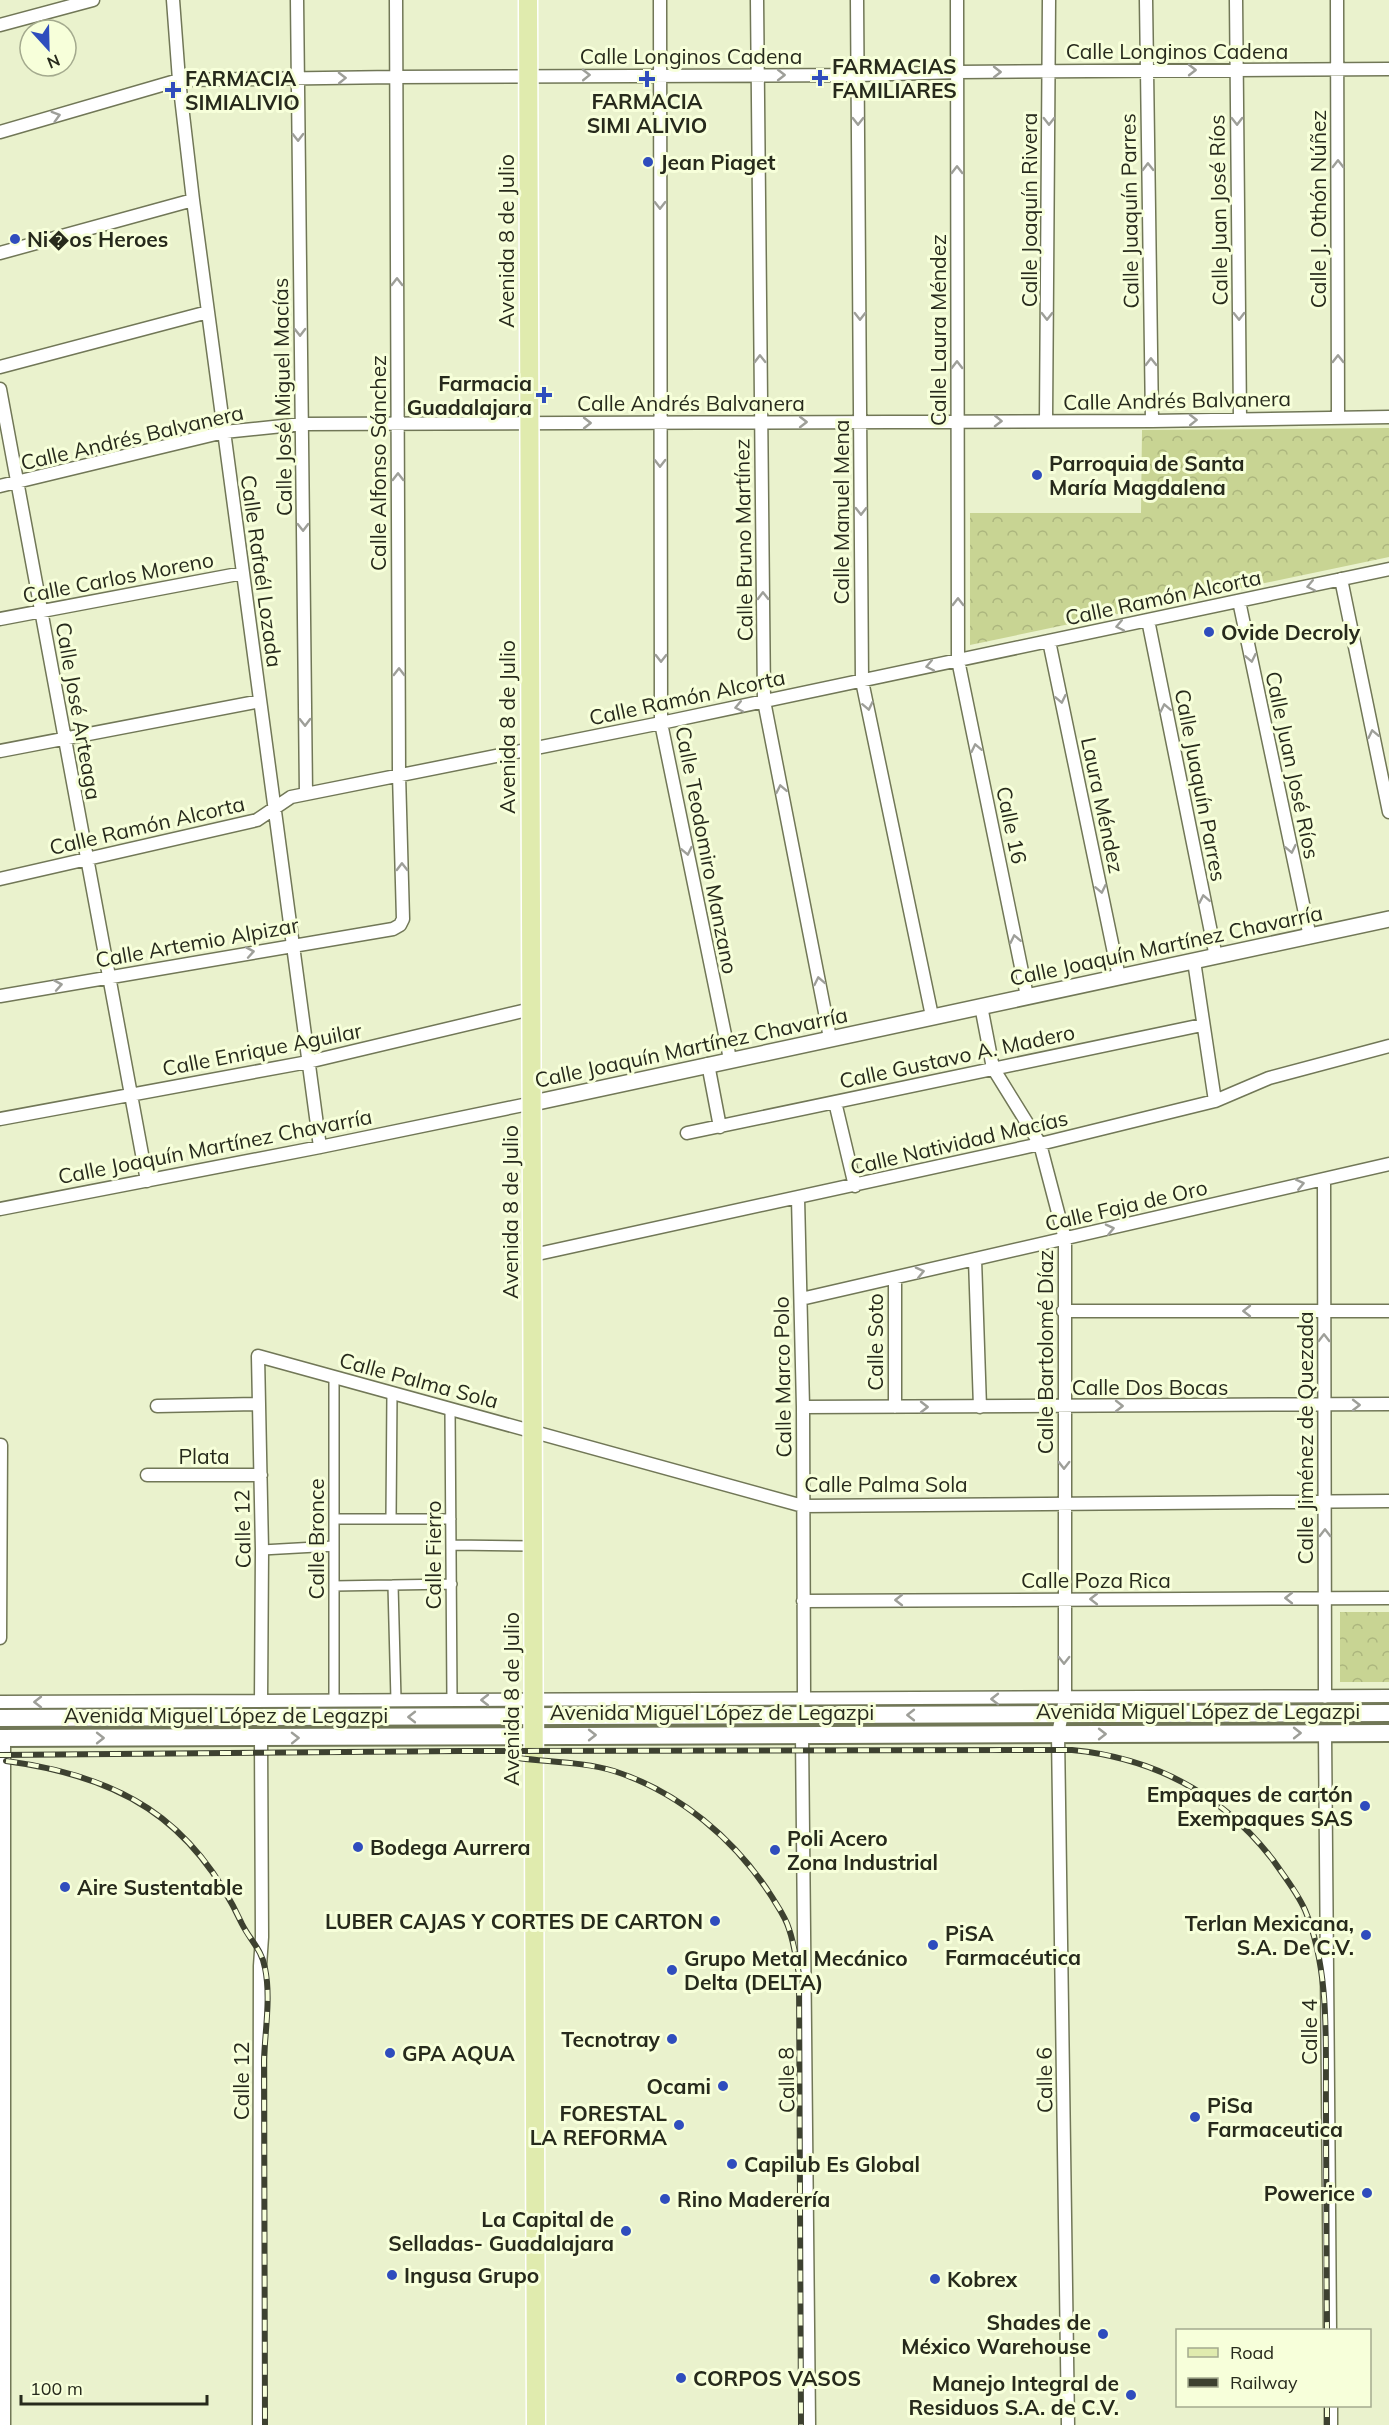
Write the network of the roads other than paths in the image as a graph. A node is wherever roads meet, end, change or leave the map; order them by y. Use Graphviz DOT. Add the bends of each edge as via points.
graph roads {
  1 [pos="93,0"];
  2 [pos="173,0"];
  3 [pos="297,0"];
  4 [pos="396,0"];
  5 [pos="528,0"];
  6 [pos="660,0"];
  7 [pos="757,0"];
  8 [pos="857,0"];
  9 [pos="957,0"];
  10 [pos="1049,0"];
  11 [pos="1146,0"];
  12 [pos="1236,0"];
  13 [pos="1337,0"];
  14 [pos="0,25"];
  15 [pos="1389,69"];
  16 [pos="1146,70"];
  17 [pos="1236,70"];
  18 [pos="1337,70"];
  19 [pos="957,72"];
  20 [pos="1049,72"];
  21 [pos="660,74"];
  22 [pos="758,75"];
  23 [pos="858,75"];
  24 [pos="528,76"];
  25 [pos="395,77"];
  26 [pos="297,78"];
  27 [pos="179,81"];
  28 [pos="0,132"];
  29 [pos="194,200"];
  30 [pos="0,253"];
  31 [pos="208,312"];
  32 [pos="0,367"];
  33 [pos="0,389"];
  34 [pos="1389,417"];
  35 [pos="1338,418"];
  36 [pos="1240,419"];
  37 [pos="957,420"];
  38 [pos="1046,421"];
  39 [pos="1152,421"];
  40 [pos="761,422"];
  41 [pos="860,422"];
  42 [pos="660,423"];
  43 [pos="302,424"];
  44 [pos="398,424"];
  45 [pos="529,424"];
  46 [pos="224,432"];
  47 [pos="18,482"];
  48 [pos="0,486"];
  49 [pos="1389,569"];
  50 [pos="243,573"];
  51 [pos="1341,579"];
  52 [pos="1239,601"];
  53 [pos="41,611"];
  54 [pos="0,620"];
  55 [pos="1148,620"];
  56 [pos="1049,641"];
  57 [pos="958,660"];
  58 [pos="862,681"];
  59 [pos="260,701"];
  60 [pos="764,701"];
  61 [pos="661,723"];
  62 [pos="64,739"];
  63 [pos="530,748"];
  64 [pos="0,751"];
  65 [pos="399,774"];
  66 [pos="306,794"];
  67 [pos="274,810"];
  68 [pos="1389,812"];
  69 [pos="86,861"];
  70 [pos="0,879"];
  71 [pos="1389,918"];
  72 [pos="400,925"];
  73 [pos="1310,937"];
  74 [pos="293,945"];
  75 [pos="1216,957"];
  76 [pos="1194,961"];
  77 [pos="108,976"];
  78 [pos="1119,977"];
  79 [pos="0,996"];
  80 [pos="1027,996"];
  81 [pos="981,1006"];
  82 [pos="531,1009"];
  83 [pos="932,1016"];
  84 [pos="1202,1025"];
  85 [pos="830,1038"];
  86 [pos="1389,1046"];
  87 [pos="730,1059"];
  88 [pos="308,1062"];
  89 [pos="708,1064"];
  90 [pos="993,1068"];
  91 [pos="131,1095"];
  92 [pos="1215,1101"];
  93 [pos="835,1102"];
  94 [pos="533,1103"];
  95 [pos="0,1119"];
  96 [pos="720,1127"];
  97 [pos="687,1134"];
  98 [pos="1040,1144"];
  99 [pos="320,1147"];
  100 [pos="1389,1164"];
  101 [pos="1324,1179"];
  102 [pos="147,1181"];
  103 [pos="855,1186"];
  104 [pos="798,1198"];
  105 [pos="0,1209"];
  106 [pos="1065,1239"];
  107 [pos="533,1255"];
  108 [pos="975,1260"];
  109 [pos="895,1278"];
  110 [pos="801,1299"];
  111 [pos="1063,1311"];
  112 [pos="1324,1311"];
  113 [pos="1389,1311"];
  114 [pos="258,1356"];
  115 [pos="334,1377"];
  116 [pos="392,1393"];
  117 [pos="259,1404"];
  118 [pos="1389,1404"];
  119 [pos="1324,1405"];
  120 [pos="157,1406"];
  121 [pos="802,1407"];
  122 [pos="895,1407"];
  123 [pos="980,1407"];
  124 [pos="1063,1407"];
  125 [pos="450,1409"];
  126 [pos="533,1431"];
  127 [pos="1,1445"];
  128 [pos="147,1475"];
  129 [pos="261,1475"];
  130 [pos="1325,1501"];
  131 [pos="1389,1501"];
  132 [pos="1064,1503"];
  133 [pos="803,1506"];
  134 [pos="334,1518"];
  135 [pos="391,1519"];
  136 [pos="451,1519"];
  137 [pos="451,1545"];
  138 [pos="334,1546"];
  139 [pos="533,1546"];
  140 [pos="262,1550"];
  141 [pos="452,1584"];
  142 [pos="393,1585"];
  143 [pos="334,1586"];
  144 [pos="1325,1598"];
  145 [pos="1389,1598"];
  146 [pos="1064,1599"];
  147 [pos="803,1601"];
  148 [pos="0,1614"];
  149 [pos="0,1638"];
  150 [pos="1389,1696"];
  151 [pos="1325,1697"];
  152 [pos="804,1698"];
  153 [pos="334,1700"];
  154 [pos="396,1700"];
  155 [pos="452,1700"];
  156 [pos="261,1701"];
  157 [pos="0,1702"];
  158 [pos="1063,1707"];
  159 [pos="533,1708"];
  160 [pos="1389,1713"];
  161 [pos="849,1715"];
  162 [pos="0,1718"];
  163 [pos="1389,1732"];
  164 [pos="1325,1733"];
  165 [pos="1058,1734"];
  166 [pos="534,1735"];
  167 [pos="802,1735"];
  168 [pos="849,1735"];
  169 [pos="2,1738"];
  170 [pos="261,1738"];
  171 [pos="1330,2329"];
  172 [pos="1331,2407"];
  173 [pos="4,2425"];
  174 [pos="259,2425"];
  175 [pos="536,2425"];
  176 [pos="809,2425"];
  177 [pos="1068,2425"];
  178 [pos="1331,2425"];
  1 -- 14 [label="street"];
  2 -- 27 [label="street, Calle Rafaél Lozada"];
  3 -- 26 [label="street, Calle José Miguel Macías"];
  4 -- 25 [label="street, Calle Alfonso Sánchez"];
  5 -- 24 [label="main road, Avenida 8 de Julio"];
  6 -- 21 [label="street, Calle Teodomiro Manzano"];
  7 -- 22 [label="street, Calle Bruno Martínez"];
  8 -- 23 [label="street, Calle Manuel Mena"];
  9 -- 19 [label="street, Calle Laura Méndez"];
  10 -- 20 [label="street, Calle Joaquín Rivera"];
  11 -- 16 [label="street, Calle Juaquín Parres"];
  12 -- 17 [label="street, Calle Juan José Ríos"];
  13 -- 18 [label="street, Calle J. Othón Núñez"];
  15 -- 18 [label="street, Calle Longinos Cadena"];
  16 -- 17 [label="street, Calle Longinos Cadena, one-way"];
  16 -- 20 [label="street, Calle Longinos Cadena"];
  39 -- 16 [label="street, Calle Juaquín Parres, one-way"];
  17 -- 18 [label="street, Calle Longinos Cadena"];
  17 -- 36 [label="street, Calle Juan José Ríos, one-way"];
  35 -- 18 [label="street, Calle J. Othón Núñez, one-way"];
  19 -- 20 [label="street, Calle Longinos Cadena, one-way"];
  19 -- 23 [label="street, Calle Longinos Cadena"];
  37 -- 19 [label="street, Calle Laura Méndez, one-way"];
  20 -- 38 [label="street, Calle Joaquín Rivera, one-way"];
  21 -- 22 [label="street, Calle Longinos Cadena"];
  24 -- 21 [label="street, Calle Longinos Cadena, one-way"];
  21 -- 42 [label="street, Calle Teodomiro Manzano, one-way"];
  22 -- 23 [label="street, Calle Longinos Cadena, one-way"];
  40 -- 22 [label="street, Calle Bruno Martínez, one-way"];
  23 -- 41 [label="street, Calle Manuel Mena, one-way"];
  24 -- 25 [label="street, Calle Longinos Cadena"];
  24 -- 45 [label="main road, Avenida 8 de Julio"];
  26 -- 25 [label="street, Calle Longinos Cadena, one-way"];
  44 -- 25 [label="street, Calle Alfonso Sánchez, one-way"];
  26 -- 27 [label="street, Calle Longinos Cadena"];
  26 -- 43 [label="street, Calle José Miguel Macías, one-way"];
  28 -- 27 [label="street, Calle Longinos Cadena, one-way"];
  27 -- 29 [label="street, Calle Rafaél Lozada"];
  29 -- 30 [label="street"];
  29 -- 31 [label="street, Calle Rafaél Lozada"];
  31 -- 32 [label="street"];
  31 -- 46 [label="street, Calle Rafaél Lozada"];
  33 -- 47 [label="street, Calle José Arteaga"];
  34 -- 35 [label="street, Calle Andrés Balvanera"];
  35 -- 36 [label="street, Calle Andrés Balvanera"];
  39 -- 36 [label="street, Calle Andrés Balvanera, one-way"];
  37 -- 38 [label="street, Calle Andrés Balvanera, one-way"];
  37 -- 41 [label="street, Calle Andrés Balvanera"];
  57 -- 37 [label="street, Calle Laura Méndez, one-way"];
  38 -- 39 [label="street, Calle Andrés Balvanera"];
  40 -- 41 [label="street, Calle Andrés Balvanera, one-way"];
  40 -- 42 [label="street, Calle Andrés Balvanera"];
  60 -- 40 [label="street, Calle Bruno Martínez, one-way"];
  41 -- 58 [label="street, Calle Manuel Mena, one-way"];
  45 -- 42 [label="street, Calle Andrés Balvanera, one-way"];
  42 -- 61 [label="street, Calle Teodomiro Manzano, one-way"];
  43 -- 44 [label="street, Calle Andrés Balvanera"];
  43 -- 46 [label="street, Calle Andrés Balvanera"];
  43 -- 66 [label="street, Calle José Miguel Macías, one-way"];
  44 -- 45 [label="street, Calle Andrés Balvanera"];
  65 -- 44 [label="street, Calle Alfonso Sánchez, one-way"];
  45 -- 63 [label="main road, Avenida 8 de Julio"];
  46 -- 47 [label="street, Calle Andrés Balvanera"];
  46 -- 50 [label="street, Calle Rafaél Lozada"];
  47 -- 48 [label="street, Calle Andrés Balvanera"];
  47 -- 53 [label="street, Calle José Arteaga"];
  49 -- 51 [label="street, Calle Ramón Alcorta"];
  50 -- 53 [label="street, Calle Carlos Moreno"];
  50 -- 59 [label="street, Calle Rafaél Lozada"];
  51 -- 52 [label="street, Calle Ramón Alcorta, one-way"];
  68 -- 51 [label="street, one-way"];
  52 -- 55 [label="street, Calle Ramón Alcorta"];
  52 -- 73 [label="street, Calle Juan José Ríos, one-way"];
  53 -- 54 [label="street, Calle Carlos Moreno"];
  53 -- 62 [label="street, Calle José Arteaga"];
  55 -- 56 [label="street, Calle Ramón Alcorta, one-way"];
  75 -- 55 [label="street, Calle Juaquín Parres, one-way"];
  56 -- 57 [label="street, Calle Ramón Alcorta"];
  56 -- 78 [label="street, Laura Méndez, one-way"];
  57 -- 58 [label="street, Calle Ramón Alcorta, one-way"];
  80 -- 57 [label="street, Calle 16, one-way"];
  58 -- 60 [label="street, Calle Ramón Alcorta"];
  58 -- 83 [label="street, Calle Manuel Mena, one-way"];
  59 -- 62 [label="street"];
  59 -- 67 [label="street, Calle Rafaél Lozada"];
  60 -- 61 [label="street, Calle Ramón Alcorta, one-way"];
  85 -- 60 [label="street, Calle Bruno Martínez, one-way"];
  61 -- 63 [label="street, Calle Ramón Alcorta"];
  61 -- 87 [label="street, Calle Teodomiro Manzano, one-way"];
  62 -- 64 [label="street"];
  62 -- 69 [label="street, Calle José Arteaga"];
  63 -- 65 [label="street, Calle Ramón Alcorta"];
  63 -- 82 [label="main road, Avenida 8 de Julio"];
  65 -- 66 [label="street, Calle Ramón Alcorta"];
  72 -- 65 [label="street, Calle Alfonso Sánchez, one-way" via="403,919"];
  66 -- 67 [label="street, Calle Ramón Alcorta" via="291,797"];
  67 -- 69 [label="street, Calle Ramón Alcorta" via="257,820"];
  67 -- 74 [label="street, Calle Rafaél Lozada"];
  69 -- 70 [label="street, Calle Ramón Alcorta"];
  69 -- 77 [label="street, Calle José Arteaga"];
  71 -- 73 [label="street, Calle Joaquín Martínez Chavarría"];
  72 -- 74 [label="street, Calle Artemio Alpizar"];
  73 -- 75 [label="street, Calle Joaquín Martínez Chavarría"];
  77 -- 74 [label="street, Calle Artemio Alpizar, one-way"];
  74 -- 88 [label="street, Calle Rafaél Lozada"];
  75 -- 76 [label="street, Calle Joaquín Martínez Chavarría"];
  76 -- 78 [label="street, Calle Joaquín Martínez Chavarría"];
  76 -- 84 [label="street"];
  79 -- 77 [label="street, Calle Artemio Alpizar, one-way"];
  77 -- 91 [label="street, Calle José Arteaga"];
  78 -- 80 [label="street, Calle Joaquín Martínez Chavarría"];
  80 -- 81 [label="street, Calle Joaquín Martínez Chavarría"];
  81 -- 83 [label="street, Calle Joaquín Martínez Chavarría"];
  81 -- 90 [label="street, Calle Bartolomé Díaz"];
  82 -- 88 [label="street, Calle Enrique Aguilar"];
  82 -- 94 [label="main road, Avenida 8 de Julio"];
  83 -- 85 [label="street, Calle Joaquín Martínez Chavarría"];
  84 -- 90 [label="street, Calle Gustavo A. Madero"];
  84 -- 92 [label="street"];
  85 -- 87 [label="street, Calle Joaquín Martínez Chavarría"];
  86 -- 92 [label="street, Calle Natividad Macías" via="1269,1078"];
  87 -- 89 [label="street, Calle Joaquín Martínez Chavarría"];
  88 -- 91 [label="street, Calle Enrique Aguilar"];
  88 -- 99 [label="street, Calle Rafaél Lozada"];
  89 -- 94 [label="street, Calle Joaquín Martínez Chavarría"];
  89 -- 96 [label="street"];
  90 -- 93 [label="street, Calle Gustavo A. Madero"];
  90 -- 98 [label="street, Calle Bartolomé Díaz"];
  91 -- 95 [label="street, Calle Enrique Aguilar"];
  91 -- 102 [label="street, Calle José Arteaga"];
  92 -- 98 [label="street, Calle Natividad Macías"];
  93 -- 96 [label="street, Calle Gustavo A. Madero"];
  93 -- 103 [label="street"];
  94 -- 99 [label="street, Calle Joaquín Martínez Chavarría"];
  94 -- 107 [label="main road, Avenida 8 de Julio"];
  96 -- 97 [label="street, Calle Gustavo A. Madero"];
  98 -- 103 [label="street, Calle Natividad Macías"];
  98 -- 106 [label="street, Calle Bartolomé Díaz"];
  99 -- 102 [label="street, Calle Joaquín Martínez Chavarría"];
  100 -- 101 [label="street, Calle Faja de Oro"];
  106 -- 101 [label="street, Calle Faja de Oro, one-way"];
  101 -- 112 [label="street, Calle Jiménez de Quezada"];
  102 -- 105 [label="street, Calle Joaquín Martínez Chavarría"];
  103 -- 104 [label="street, Calle Natividad Macías"];
  104 -- 107 [label="street, Calle Natividad Macías"];
  104 -- 110 [label="street, Calle Marco Polo"];
  106 -- 108 [label="street, Calle Faja de Oro"];
  106 -- 111 [label="street, Calle Bartolomé Díaz"];
  107 -- 126 [label="main road, Avenida 8 de Julio"];
  109 -- 108 [label="street, Calle Faja de Oro, one-way"];
  108 -- 123 [label="street"];
  109 -- 110 [label="street, Calle Faja de Oro"];
  109 -- 122 [label="street, Calle Soto"];
  110 -- 121 [label="street, Calle Marco Polo"];
  112 -- 111 [label="street, one-way"];
  111 -- 124 [label="street, Calle Bartolomé Díaz"];
  112 -- 113 [label="street"];
  119 -- 112 [label="street, Calle Jiménez de Quezada, one-way"];
  114 -- 115 [label="street, Calle Palma Sola"];
  114 -- 117 [label="street, Calle 12"];
  115 -- 116 [label="street, Calle Palma Sola"];
  115 -- 134 [label="street, Calle Bronce"];
  116 -- 125 [label="street, Calle Palma Sola"];
  116 -- 135 [label="street"];
  117 -- 120 [label="street"];
  117 -- 129 [label="street, Calle 12"];
  119 -- 118 [label="street, Calle Dos Bocas, one-way"];
  124 -- 119 [label="street, Calle Dos Bocas, one-way"];
  119 -- 130 [label="street, Calle Jiménez de Quezada"];
  121 -- 122 [label="street, Calle Dos Bocas"];
  121 -- 133 [label="street, Calle Marco Polo"];
  122 -- 123 [label="street, Calle Dos Bocas, one-way"];
  123 -- 124 [label="street, Calle Dos Bocas"];
  124 -- 132 [label="street, Calle Bartolomé Díaz, one-way"];
  125 -- 126 [label="street, Calle Palma Sola"];
  125 -- 136 [label="street, Calle Fierro"];
  126 -- 133 [label="street, Calle Palma Sola"];
  126 -- 139 [label="main road, Avenida 8 de Julio"];
  127 -- 148 [label="street"];
  128 -- 129 [label="street, Plata"];
  129 -- 140 [label="street, Calle 12"];
  130 -- 131 [label="street, Calle Palma Sola"];
  130 -- 132 [label="street, Calle Palma Sola"];
  144 -- 130 [label="street, Calle Jiménez de Quezada, one-way"];
  132 -- 133 [label="street, Calle Palma Sola"];
  132 -- 146 [label="street, Calle Bartolomé Díaz"];
  133 -- 147 [label="street, Calle Marco Polo"];
  134 -- 135 [label="street"];
  134 -- 138 [label="street, Calle Bronce"];
  135 -- 136 [label="street"];
  136 -- 137 [label="street, Calle Fierro"];
  137 -- 139 [label="street"];
  137 -- 141 [label="street, Calle Fierro"];
  138 -- 140 [label="street"];
  138 -- 143 [label="street, Calle Bronce"];
  139 -- 159 [label="main road, Avenida 8 de Julio"];
  140 -- 156 [label="street, Calle 12"];
  141 -- 142 [label="street"];
  141 -- 155 [label="street, Calle Fierro"];
  142 -- 143 [label="street"];
  142 -- 154 [label="street"];
  143 -- 153 [label="street, Calle Bronce"];
  144 -- 145 [label="street, Calle Poza Rica"];
  144 -- 146 [label="street, Calle Poza Rica, one-way"];
  144 -- 151 [label="street, Calle Jiménez de Quezada"];
  146 -- 147 [label="street, Calle Poza Rica, one-way"];
  146 -- 158 [label="street, Calle Bartolomé Díaz, one-way"];
  147 -- 152 [label="street, Calle Marco Polo"];
  148 -- 149 [label="street"];
  150 -- 151 [label="street, Avenida Miguel López de Legazpi"];
  151 -- 158 [label="street, Avenida Miguel López de Legazpi"];
  158 -- 152 [label="street, Avenida Miguel López de Legazpi, one-way"];
  152 -- 159 [label="street, Avenida Miguel López de Legazpi"];
  153 -- 154 [label="street, Avenida Miguel López de Legazpi"];
  153 -- 156 [label="street, Avenida Miguel López de Legazpi"];
  154 -- 155 [label="street, Avenida Miguel López de Legazpi"];
  159 -- 155 [label="street, Avenida Miguel López de Legazpi, one-way"];
  156 -- 157 [label="street, Avenida Miguel López de Legazpi, one-way"];
  158 -- 160 [label="main road, Avenida Miguel López de Legazpi"];
  158 -- 161 [label="main road, Avenida Miguel López de Legazpi, one-way"];
  158 -- 165 [label="street, Calle 6"];
  159 -- 161 [label="main road, Avenida Miguel López de Legazpi"];
  159 -- 162 [label="main road, Avenida Miguel López de Legazpi, one-way"];
  159 -- 166 [label="main road, Avenida 8 de Julio"];
  161 -- 168 [label="main road"];
  163 -- 164 [label="main road, Avenida Miguel López de Legazpi"];
  165 -- 164 [label="main road, Avenida Miguel López de Legazpi, one-way"];
  164 -- 171 [label="street, Calle 4"];
  165 -- 168 [label="main road, Avenida Miguel López de Legazpi"];
  165 -- 177 [label="street, Calle 6"];
  166 -- 167 [label="main road, Avenida Miguel López de Legazpi, one-way"];
  170 -- 166 [label="main road, Avenida Miguel López de Legazpi, one-way"];
  166 -- 175 [label="main road, Avenida 8 de Julio"];
  167 -- 168 [label="main road, Avenida Miguel López de Legazpi"];
  167 -- 176 [label="street, Calle 8"];
  169 -- 170 [label="main road, Avenida Miguel López de Legazpi, one-way"];
  169 -- 173 [label="street"];
  170 -- 174 [label="street, Calle 12"];
  172 -- 178 [label="street"];
}
